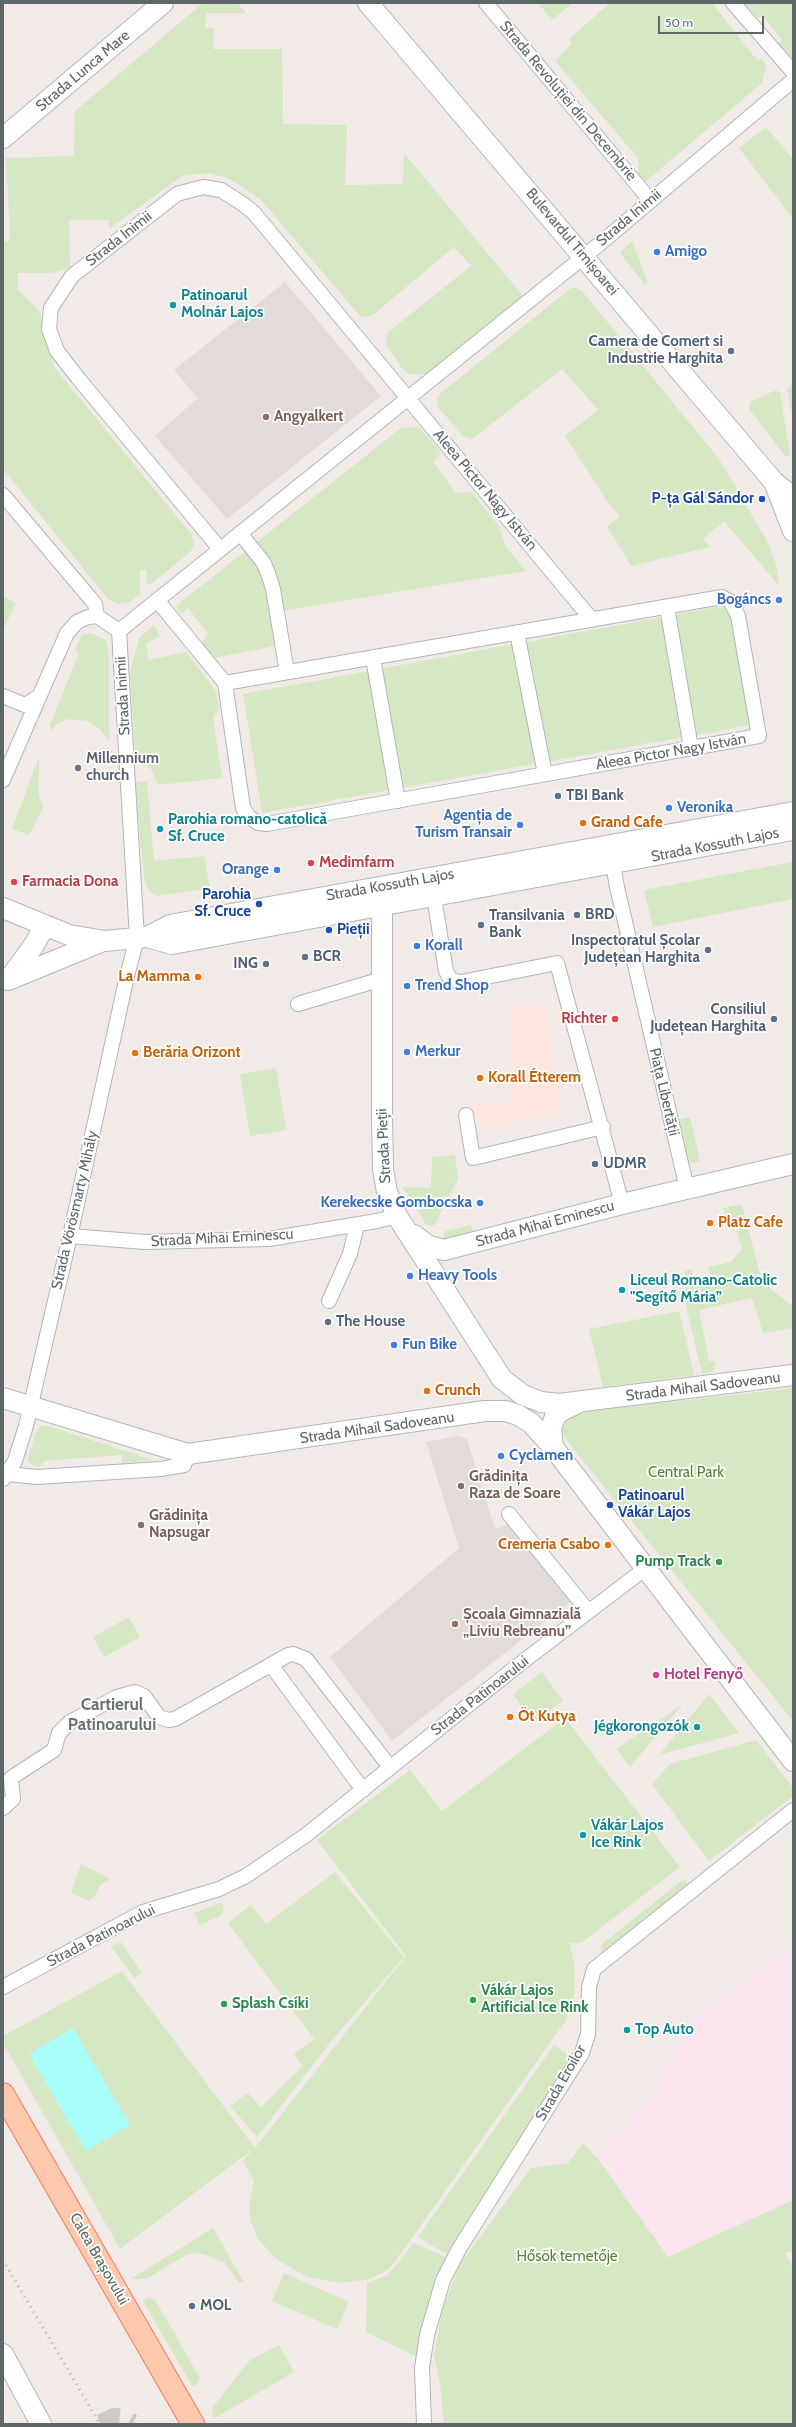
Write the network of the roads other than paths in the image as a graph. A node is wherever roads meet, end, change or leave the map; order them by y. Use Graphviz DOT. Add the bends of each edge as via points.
graph roads {
  1 [pos="163,3"];
  2 [pos="368,3"];
  3 [pos="486,3"];
  4 [pos="733,3"];
  5 [pos="793,72"];
  6 [pos="793,80"];
  7 [pos="3,138"];
  8 [pos="650,200"];
  9 [pos="584,256"];
  10 [pos="408,398"];
  11 [pos="774,482"];
  12 [pos="3,496"];
  13 [pos="793,497"];
  14 [pos="793,530"];
  15 [pos="240,533"];
  16 [pos="220,549"];
  17 [pos="157,600"];
  18 [pos="666,607"];
  19 [pos="97,616"];
  20 [pos="592,620"];
  21 [pos="119,631"];
  22 [pos="517,633"];
  23 [pos="373,658"];
  24 [pos="288,672"];
  25 [pos="226,683"];
  26 [pos="3,696"];
  27 [pos="38,697"];
  28 [pos="691,748"];
  29 [pos="545,774"];
  30 [pos="3,780"];
  31 [pos="398,801"];
  32 [pos="793,812"];
  33 [pos="793,830"];
  34 [pos="637,840"];
  35 [pos="613,864"];
  36 [pos="434,897"];
  37 [pos="382,906"];
  38 [pos="3,908"];
  39 [pos="44,927"];
  40 [pos="142,938"];
  41 [pos="105,941"];
  42 [pos="382,979"];
  43 [pos="6,982"];
  44 [pos="298,1004"];
  45 [pos="466,1115"];
  46 [pos="603,1127"];
  47 [pos="793,1164"];
  48 [pos="686,1189"];
  49 [pos="622,1204"];
  50 [pos="403,1223"];
  51 [pos="357,1225"];
  52 [pos="70,1236"];
  53 [pos="444,1250"];
  54 [pos="442,1282"];
  55 [pos="329,1301"];
  56 [pos="793,1375"];
  57 [pos="502,1378"];
  58 [pos="3,1398"];
  59 [pos="541,1402"];
  60 [pos="576,1404"];
  61 [pos="30,1405"];
  62 [pos="485,1411"];
  63 [pos="553,1447"];
  64 [pos="188,1454"];
  65 [pos="6,1476"];
  66 [pos="509,1514"];
  67 [pos="646,1568"];
  68 [pos="588,1611"];
  69 [pos="271,1665"];
  70 [pos="793,1761"];
  71 [pos="390,1767"];
  72 [pos="363,1790"];
  73 [pos="3,1808"];
  74 [pos="793,1810"];
  75 [pos="3,1987"];
  76 [pos="3,2094"];
  77 [pos="3,2354"];
  78 [pos="40,2424"];
  79 [pos="194,2424"];
  80 [pos="424,2424"];
  1 -- 7 [label="street, Strada Lunca Mare"];
  2 -- 9 [label="street, Bulevardul Timișoarei"];
  3 -- 8 [label="street, Strada Revoluției din Decembrie"];
  4 -- 5 [label="street"];
  6 -- 8 [label="street, Strada Inimii"];
  8 -- 9 [label="street, Strada Inimii"];
  9 -- 10 [label="street, Strada Inimii"];
  9 -- 11 [label="street, Bulevardul Timișoarei"];
  10 -- 15 [label="street, Strada Inimii"];
  10 -- 16 [label="street, Strada Inimii" via="254,213 221,190 203,187 177,194 72,276 59,293 49,316 50,337 57,351"];
  10 -- 20 [label="street, Aleea Pictor Nagy István"];
  11 -- 13 [label="street, Bulevardul Timișoarei"];
  11 -- 14 [label="street, Bulevardul Timișoarei"];
  12 -- 19 [label="street" via="86,592 95,604"];
  15 -- 16 [label="street, Strada Inimii"];
  15 -- 24 [label="street" via="263,562 268,573"];
  16 -- 17 [label="street, Strada Inimii"];
  17 -- 21 [label="street, Strada Inimii"];
  17 -- 25 [label="street"];
  18 -- 20 [label="street, Aleea Pictor Nagy István"];
  18 -- 28 [label="street"];
  18 -- 28 [label="street, Aleea Pictor Nagy István" via="722,598 731,602 738,616 759,736"];
  19 -- 21 [label="street"];
  19 -- 27 [label="street" via="77,622 66,633"];
  20 -- 22 [label="street, Aleea Pictor Nagy István"];
  21 -- 40 [label="street, Strada Inimii"];
  22 -- 23 [label="street, Aleea Pictor Nagy István"];
  22 -- 29 [label="street"];
  23 -- 24 [label="street, Aleea Pictor Nagy István"];
  23 -- 31 [label="street"];
  24 -- 25 [label="street, Aleea Pictor Nagy István"];
  25 -- 31 [label="street, Aleea Pictor Nagy István" via="243,808 249,817 258,823 267,824"];
  26 -- 27 [label="street" via="25,705"];
  27 -- 30 [label="street"];
  28 -- 29 [label="street, Aleea Pictor Nagy István"];
  29 -- 31 [label="street, Aleea Pictor Nagy István"];
  32 -- 34 [label="street, Strada Kossuth Lajos"];
  33 -- 35 [label="street, Strada Kossuth Lajos"];
  34 -- 35 [label="street, Strada Kossuth Lajos"];
  34 -- 40 [label="street, Strada Kossuth Lajos" via="170,925"];
  35 -- 36 [label="street, Strada Kossuth Lajos"];
  35 -- 48 [label="street, Piața Libertății"];
  36 -- 37 [label="street, Strada Kossuth Lajos"];
  36 -- 46 [label="street" via="446,971 451,980 461,982 556,963"];
  37 -- 40 [label="street, Strada Kossuth Lajos" via="172,944"];
  37 -- 42 [label="street, Strada Pieții"];
  38 -- 39 [label="street"];
  39 -- 41 [label="street, Strada Kossuth Lajos" via="69,935"];
  39 -- 43 [label="street, Strada Kossuth Lajos" via="28,954"];
  40 -- 41 [label="street, Strada Kossuth Lajos"];
  40 -- 52 [label="street, Strada Vörösmarty Mihály" via="127,976"];
  41 -- 43 [label="street, Strada Kossuth Lajos" via="54,959"];
  42 -- 44 [label="street"];
  42 -- 50 [label="street, Strada Pieții" via="383,1169 386,1192"];
  45 -- 46 [label="street" via="473,1158"];
  46 -- 49 [label="street"];
  47 -- 48 [label="street"];
  48 -- 49 [label="street, Strada Mihai Eminescu"];
  49 -- 53 [label="street, Strada Mihai Eminescu"];
  50 -- 51 [label="street, Strada Mihai Eminescu"];
  50 -- 53 [label="street" via="429,1246"];
  50 -- 54 [label="street, Strada Pieții"];
  51 -- 52 [label="street, Strada Mihai Eminescu" via="275,1238 206,1242 117,1241"];
  51 -- 55 [label="street" via="350,1254"];
  52 -- 61 [label="street, Strada Vörösmarty Mihály"];
  53 -- 54 [label="street" via="439,1267"];
  54 -- 57 [label="street, Strada Pieții"];
  56 -- 60 [label="street, Strada Mihail Sadoveanu"];
  57 -- 59 [label="street, Strada Pieții" via="516,1391"];
  57 -- 62 [label="street" via="504,1387 501,1397"];
  58 -- 61 [label="street, Strada Mihail Sadoveanu"];
  59 -- 60 [label="street, Strada Mihail Sadoveanu"];
  60 -- 63 [label="street" via="555,1417 551,1428"];
  61 -- 64 [label="street, Strada Mihail Sadoveanu"];
  61 -- 65 [label="street, Strada Vörösmarty Mihály" via="15,1460"];
  62 -- 63 [label="street, Strada Mihail Sadoveanu" via="506,1411 518,1415 531,1423"];
  62 -- 64 [label="street, Strada Mihail Sadoveanu"];
  63 -- 67 [label="street, Strada Mihail Sadoveanu"];
  64 -- 65 [label="street" via="184,1465 161,1469 37,1477"];
  66 -- 68 [label="street"];
  67 -- 68 [label="street, Strada Patinoarului"];
  67 -- 70 [label="street, Strada Mihail Sadoveanu"];
  68 -- 71 [label="street, Strada Patinoarului"];
  69 -- 71 [label="street" via="293,1654 306,1659"];
  69 -- 72 [label="street"];
  69 -- 73 [label="street" via="175,1719 159,1717 144,1696 135,1692 118,1697 70,1722 59,1733 54,1750 11,1778 13,1799"];
  71 -- 72 [label="street, Strada Patinoarului"];
  72 -- 75 [label="street, Strada Patinoarului" via="306,1835 246,1876 219,1889 143,1912"];
  74 -- 80 [label="street, Strada Eroilor" via="594,1970 589,1987 588,2034 582,2053 459,2249 443,2280 427,2335 422,2368"];
  76 -- 79 [label="main road, Calea Brașovului"];
  77 -- 78 [label="street"];
}
